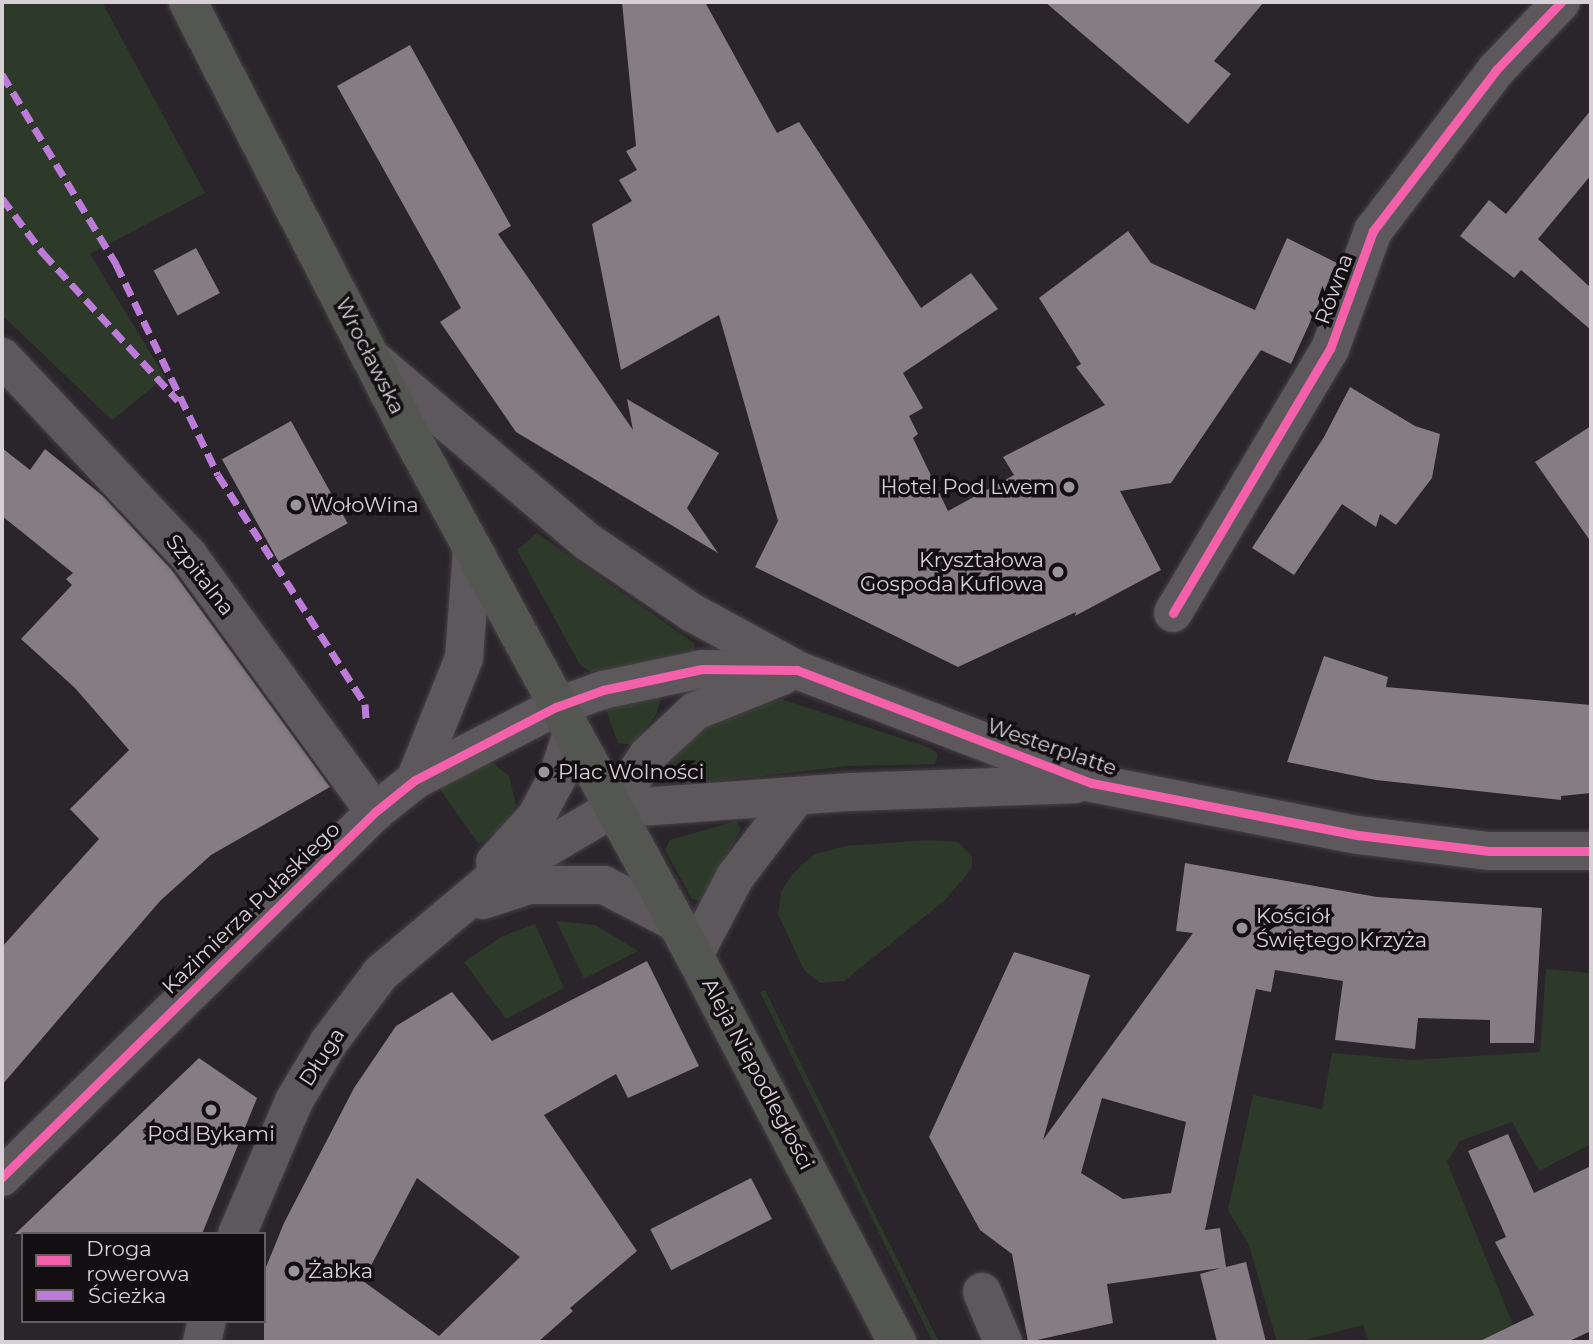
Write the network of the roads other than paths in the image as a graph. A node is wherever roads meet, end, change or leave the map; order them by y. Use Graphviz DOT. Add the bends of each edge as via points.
graph roads {
  1 [pos="188,2"];
  2 [pos="1561,2"];
  3 [pos="2,357"];
  4 [pos="375,361"];
  5 [pos="472,550"];
  6 [pos="1173,613"];
  7 [pos="797,670"];
  8 [pos="564,722"];
  9 [pos="415,780"];
  10 [pos="1092,783"];
  11 [pos="796,797"];
  12 [pos="612,809"];
  13 [pos="375,812"];
  14 [pos="1591,851"];
  15 [pos="451,911"];
  16 [pos="675,922"];
  17 [pos="694,954"];
  18 [pos="2,1177"];
  19 [pos="238,1232"];
  20 [pos="982,1292"];
  21 [pos="207,1323"];
  22 [pos="202,1342"];
  23 [pos="897,1342"];
  24 [pos="1003,1342"];
  1 -- 4 [label="main road, Wrocławska"];
  2 -- 6 [label="street, Równa" via="1496,70 1373,231 1330,349"];
  3 -- 13 [label="street, Szpitalna" via="188,555"];
  4 -- 5 [label="main road, Wrocławska"];
  4 -- 7 [label="street" via="588,542 691,612"];
  5 -- 8 [label="main road, Wrocławska"];
  5 -- 9 [label="street, Kazimierza Pułaskiego" via="464,658"];
  7 -- 8 [label="street, Westerplatte" via="702,669 603,690"];
  7 -- 10 [label="street, Westerplatte"];
  7 -- 12 [label="street" via="695,711 648,755"];
  8 -- 9 [label="street, Kazimierza Pułaskiego"];
  8 -- 12 [label="main road, Aleja Niepodległości"];
  8 -- 15 [label="street, Długa" via="558,776 536,817"];
  9 -- 13 [label="street, Kazimierza Pułaskiego"];
  10 -- 11 [label="street, Westerplatte"];
  10 -- 14 [label="street, Westerplatte" via="1358,835 1489,851"];
  11 -- 12 [label="street, Westerplatte"];
  11 -- 17 [label="street" via="736,877"];
  12 -- 15 [label="street, Długa" via="529,856"];
  12 -- 16 [label="main road, Aleja Niepodległości"];
  13 -- 18 [label="street, Kazimierza Pułaskiego"];
  15 -- 16 [label="street, Długa" via="529,885 568,883 604,885"];
  15 -- 19 [label="street, Długa" via="381,972 329,1042 294,1101"];
  16 -- 17 [label="main road, Aleja Niepodległości"];
  17 -- 23 [label="main road, Aleja Niepodległości"];
  20 -- 24 [label="street"];
  21 -- 22 [label="street"];
}
